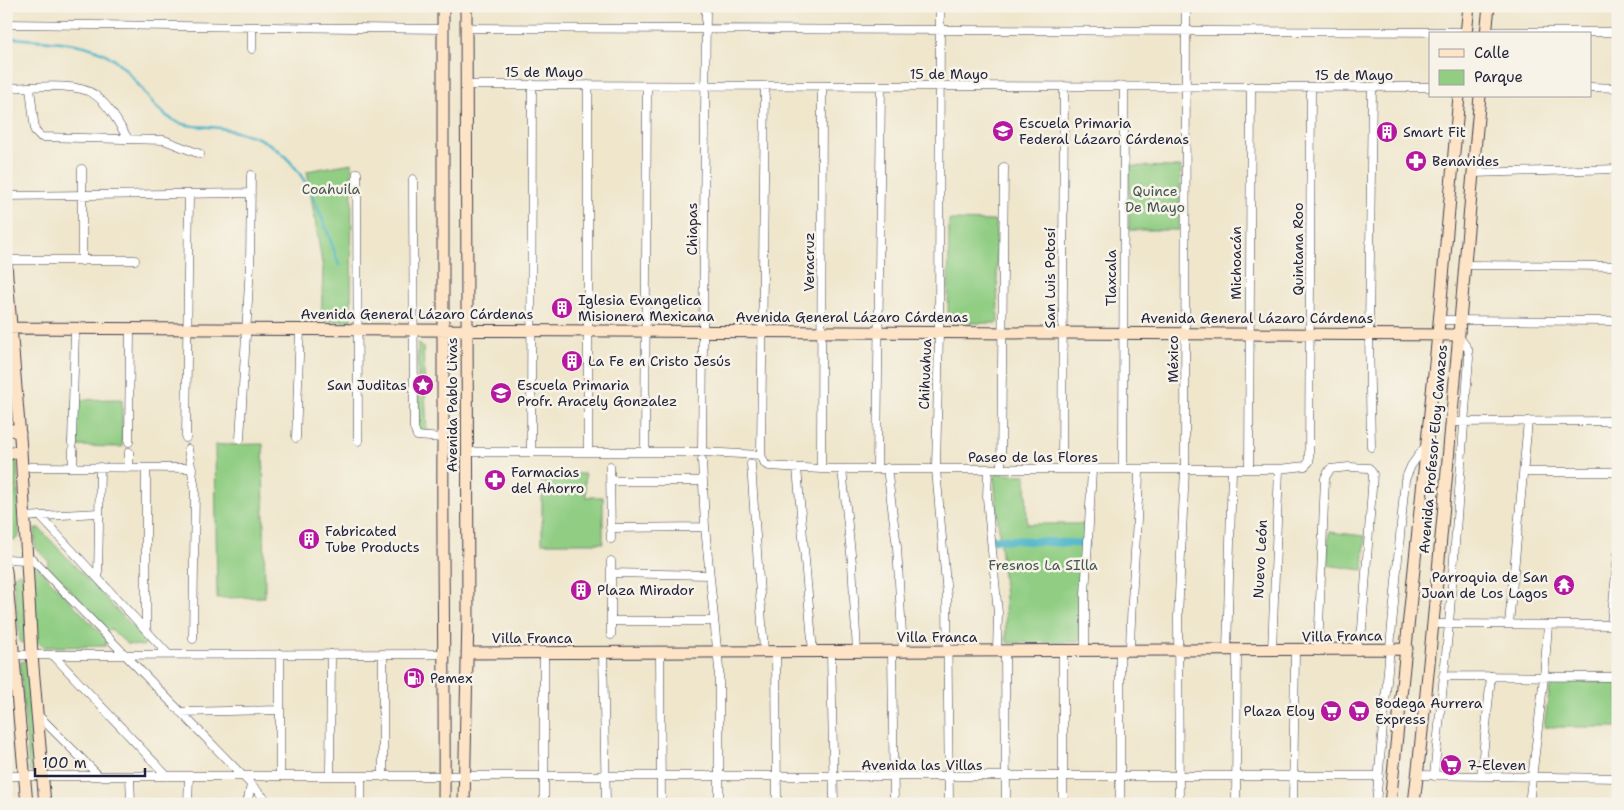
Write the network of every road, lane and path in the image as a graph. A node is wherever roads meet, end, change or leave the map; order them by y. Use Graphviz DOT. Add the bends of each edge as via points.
graph roads {
  1 [pos="443,6"];
  2 [pos="466,6"];
  3 [pos="706,6"];
  4 [pos="940,6"];
  5 [pos="1186,6"];
  6 [pos="1469,6"];
  7 [pos="1489,6"];
  8 [pos="6,24"];
  9 [pos="252,27"];
  10 [pos="466,28"];
  11 [pos="443,29"];
  12 [pos="706,29"];
  13 [pos="941,30"];
  14 [pos="1186,32"];
  15 [pos="1466,32"];
  16 [pos="1486,32"];
  17 [pos="1592,32"];
  18 [pos="1618,32"];
  19 [pos="1429,33"];
  20 [pos="252,49"];
  21 [pos="532,84"];
  22 [pos="467,85"];
  23 [pos="588,85"];
  24 [pos="706,85"];
  25 [pos="647,86"];
  26 [pos="765,86"];
  27 [pos="822,86"];
  28 [pos="881,86"];
  29 [pos="940,86"];
  30 [pos="1064,86"];
  31 [pos="1124,86"];
  32 [pos="1251,86"];
  33 [pos="1185,87"];
  34 [pos="1311,87"];
  35 [pos="1429,87"];
  36 [pos="6,88"];
  37 [pos="30,88"];
  38 [pos="1372,88"];
  39 [pos="1592,88"];
  40 [pos="1618,88"];
  41 [pos="1459,98"];
  42 [pos="1480,98"];
  43 [pos="128,139"];
  44 [pos="200,154"];
  45 [pos="1004,167"];
  46 [pos="82,169"];
  47 [pos="1618,169"];
  48 [pos="357,173"];
  49 [pos="1473,173"];
  50 [pos="251,175"];
  51 [pos="413,178"];
  52 [pos="251,193"];
  53 [pos="189,194"];
  54 [pos="6,196"];
  55 [pos="82,196"];
  56 [pos="6,260"];
  57 [pos="135,260"];
  58 [pos="82,261"];
  59 [pos="6,264"];
  60 [pos="1464,265"];
  61 [pos="1618,266"];
  62 [pos="1439,320"];
  63 [pos="1459,320"];
  64 [pos="1618,321"];
  65 [pos="8,329"];
  66 [pos="75,329"];
  67 [pos="130,329"];
  68 [pos="189,329"];
  69 [pos="245,329"];
  70 [pos="300,329"];
  71 [pos="531,329"];
  72 [pos="358,330"];
  73 [pos="414,330"];
  74 [pos="444,331"];
  75 [pos="467,331"];
  76 [pos="589,331"];
  77 [pos="644,331"];
  78 [pos="704,332"];
  79 [pos="764,332"];
  80 [pos="821,332"];
  81 [pos="878,332"];
  82 [pos="939,332"];
  83 [pos="1063,332"];
  84 [pos="1124,332"];
  85 [pos="1002,333"];
  86 [pos="1369,333"];
  87 [pos="1186,334"];
  88 [pos="1248,334"];
  89 [pos="1311,334"];
  90 [pos="1438,334"];
  91 [pos="1457,335"];
  92 [pos="1528,421"];
  93 [pos="1618,421"];
  94 [pos="1452,422"];
  95 [pos="1465,422"];
  96 [pos="6,428"];
  97 [pos="20,433"];
  98 [pos="186,438"];
  99 [pos="296,438"];
  100 [pos="443,438"];
  101 [pos="240,439"];
  102 [pos="358,441"];
  103 [pos="129,442"];
  104 [pos="1427,444"];
  105 [pos="1371,447"];
  106 [pos="188,449"];
  107 [pos="21,450"];
  108 [pos="588,451"];
  109 [pos="645,451"];
  110 [pos="129,452"];
  111 [pos="467,452"];
  112 [pos="531,452"];
  113 [pos="702,452"];
  114 [pos="6,455"];
  115 [pos="761,455"];
  116 [pos="702,460"];
  117 [pos="751,464"];
  118 [pos="610,466"];
  119 [pos="30,467"];
  120 [pos="73,467"];
  121 [pos="100,467"];
  122 [pos="1301,467"];
  123 [pos="129,468"];
  124 [pos="146,468"];
  125 [pos="192,468"];
  126 [pos="797,468"];
  127 [pos="877,468"];
  128 [pos="887,468"];
  129 [pos="1001,468"];
  130 [pos="821,469"];
  131 [pos="842,469"];
  132 [pos="936,469"];
  133 [pos="988,469"];
  134 [pos="1062,469"];
  135 [pos="1123,469"];
  136 [pos="1139,469"];
  137 [pos="1185,469"];
  138 [pos="1249,469"];
  139 [pos="1279,469"];
  140 [pos="1092,470"];
  141 [pos="1232,470"];
  142 [pos="1524,472"];
  143 [pos="1618,472"];
  144 [pos="610,481"];
  145 [pos="702,481"];
  146 [pos="99,513"];
  147 [pos="40,516"];
  148 [pos="23,517"];
  149 [pos="705,527"];
  150 [pos="610,528"];
  151 [pos="611,539"];
  152 [pos="1618,554"];
  153 [pos="6,559"];
  154 [pos="30,559"];
  155 [pos="611,561"];
  156 [pos="6,571"];
  157 [pos="611,573"];
  158 [pos="709,575"];
  159 [pos="98,578"];
  160 [pos="611,621"];
  161 [pos="712,621"];
  162 [pos="1432,624"];
  163 [pos="1449,624"];
  164 [pos="1509,624"];
  165 [pos="1548,624"];
  166 [pos="1614,624"];
  167 [pos="146,629"];
  168 [pos="611,634"];
  169 [pos="193,639"];
  170 [pos="1407,649"];
  171 [pos="1391,650"];
  172 [pos="898,651"];
  173 [pos="1063,651"];
  174 [pos="1085,651"];
  175 [pos="1125,651"];
  176 [pos="1232,651"];
  177 [pos="1272,651"];
  178 [pos="1296,651"];
  179 [pos="1318,651"];
  180 [pos="1357,651"];
  181 [pos="764,652"];
  182 [pos="776,652"];
  183 [pos="812,652"];
  184 [pos="831,652"];
  185 [pos="857,652"];
  186 [pos="949,652"];
  187 [pos="1001,652"];
  188 [pos="1178,652"];
  189 [pos="467,653"];
  190 [pos="544,653"];
  191 [pos="603,653"];
  192 [pos="660,653"];
  193 [pos="718,653"];
  194 [pos="54,654"];
  195 [pos="123,654"];
  196 [pos="168,654"];
  197 [pos="280,654"];
  198 [pos="331,654"];
  199 [pos="384,654"];
  200 [pos="446,654"];
  201 [pos="11,655"];
  202 [pos="32,655"];
  203 [pos="1443,676"];
  204 [pos="1491,676"];
  205 [pos="1544,677"];
  206 [pos="1618,677"];
  207 [pos="280,710"];
  208 [pos="180,712"];
  209 [pos="37,713"];
  210 [pos="42,775"];
  211 [pos="1417,775"];
  212 [pos="6,776"];
  213 [pos="25,776"];
  214 [pos="99,776"];
  215 [pos="130,776"];
  216 [pos="168,776"];
  217 [pos="189,776"];
  218 [pos="243,776"];
  219 [pos="280,776"];
  220 [pos="330,776"];
  221 [pos="834,776"];
  222 [pos="1237,776"];
  223 [pos="1379,776"];
  224 [pos="1434,776"];
  225 [pos="1481,776"];
  226 [pos="361,777"];
  227 [pos="383,777"];
  228 [pos="464,777"];
  229 [pos="544,777"];
  230 [pos="660,777"];
  231 [pos="719,777"];
  232 [pos="777,777"];
  233 [pos="895,777"];
  234 [pos="1006,777"];
  235 [pos="1063,777"];
  236 [pos="1120,777"];
  237 [pos="1179,777"];
  238 [pos="444,778"];
  239 [pos="606,778"];
  240 [pos="949,778"];
  241 [pos="1293,778"];
  242 [pos="1532,778"];
  243 [pos="1618,778"];
  244 [pos="251,785"];
  245 [pos="27,804"];
  246 [pos="45,804"];
  247 [pos="130,804"];
  248 [pos="188,804"];
  249 [pos="247,804"];
  250 [pos="270,804"];
  251 [pos="361,804"];
  252 [pos="444,804"];
  253 [pos="464,804"];
  254 [pos="544,804"];
  255 [pos="606,804"];
  256 [pos="661,804"];
  257 [pos="719,804"];
  258 [pos="777,804"];
  259 [pos="834,804"];
  260 [pos="894,804"];
  261 [pos="949,804"];
  262 [pos="1006,804"];
  263 [pos="1063,804"];
  264 [pos="1120,804"];
  265 [pos="1179,804"];
  266 [pos="1236,804"];
  267 [pos="1293,804"];
  268 [pos="1376,804"];
  269 [pos="1390,804"];
  270 [pos="1414,804"];
  271 [pos="1529,804"];
  1 -- 11 [label="street, Avenida Pablo Livas"];
  2 -- 10 [label="street, Avenida Pablo Livas"];
  3 -- 12 [label="street, Chiapas"];
  4 -- 13 [label="street, Chihuahua"];
  5 -- 14 [label="street, México"];
  6 -- 15 [label="street"];
  7 -- 16 [label="street"];
  8 -- 9 [label="street"];
  9 -- 11 [label="street"];
  9 -- 20 [label="street"];
  10 -- 12 [label="street"];
  10 -- 22 [label="street, Avenida Pablo Livas"];
  11 -- 74 [label="street, Avenida Pablo Livas"];
  12 -- 13 [label="street"];
  12 -- 24 [label="street, Chiapas"];
  13 -- 14 [label="street"];
  13 -- 29 [label="street, Chihuahua"];
  14 -- 19 [label="street"];
  14 -- 33 [label="street, México"];
  17 -- 18 [label="street"];
  21 -- 22 [label="street, 15 de Mayo"];
  21 -- 23 [label="street, 15 de Mayo"];
  21 -- 71 [label="street"];
  22 -- 75 [label="street, Avenida Pablo Livas"];
  23 -- 25 [label="street, 15 de Mayo"];
  23 -- 76 [label="street"];
  24 -- 25 [label="street, 15 de Mayo"];
  24 -- 26 [label="street, 15 de Mayo"];
  24 -- 78 [label="street, Chiapas"];
  25 -- 77 [label="street"];
  26 -- 27 [label="street, 15 de Mayo"];
  26 -- 79 [label="street"];
  27 -- 28 [label="street, 15 de Mayo"];
  27 -- 80 [label="street, Veracruz"];
  28 -- 29 [label="street, 15 de Mayo"];
  28 -- 81 [label="street"];
  29 -- 30 [label="street, 15 de Mayo"];
  29 -- 82 [label="street, Chihuahua"];
  30 -- 31 [label="street, 15 de Mayo"];
  30 -- 83 [label="street, San Luis Potosí"];
  31 -- 33 [label="street, 15 de Mayo"];
  31 -- 84 [label="street, Tlaxcala"];
  32 -- 33 [label="street, 15 de Mayo"];
  32 -- 34 [label="street, 15 de Mayo"];
  32 -- 88 [label="street, Michoacán"];
  33 -- 87 [label="street, México"];
  34 -- 38 [label="street, 15 de Mayo"];
  34 -- 89 [label="street, Quintana Roo"];
  35 -- 38 [label="street, 15 de Mayo"];
  36 -- 37 [label="street"];
  37 -- 43 [label="street" via="69,87 88,91 104,104"];
  37 -- 43 [label="street" via="37,135 46,138"];
  38 -- 86 [label="street"];
  39 -- 40 [label="street"];
  41 -- 62 [label="street, Avenida Profesor Eloy Cavazos"];
  42 -- 49 [label="street, Avenida Profesor Eloy Cavazos"];
  43 -- 44 [label="street" via="164,140"];
  45 -- 85 [label="street"];
  46 -- 55 [label="street"];
  47 -- 49 [label="street"];
  48 -- 72 [label="street"];
  49 -- 60 [label="street, Avenida Profesor Eloy Cavazos"];
  50 -- 52 [label="street"];
  51 -- 73 [label="street"];
  52 -- 53 [label="street"];
  52 -- 69 [label="street"];
  53 -- 55 [label="street"];
  53 -- 68 [label="street"];
  54 -- 55 [label="street"];
  55 -- 58 [label="street"];
  56 -- 58 [label="street"];
  57 -- 58 [label="street"];
  59 -- 65 [label="street"];
  60 -- 61 [label="street"];
  60 -- 63 [label="street, Avenida Profesor Eloy Cavazos"];
  62 -- 63 [label="street"];
  62 -- 90 [label="street, Avenida Profesor Eloy Cavazos"];
  63 -- 64 [label="street"];
  63 -- 91 [label="street, Avenida Profesor Eloy Cavazos"];
  65 -- 66 [label="street, Avenida General Lázaro Cárdenas"];
  65 -- 97 [label="street"];
  66 -- 67 [label="street, Avenida General Lázaro Cárdenas"];
  66 -- 120 [label="street"];
  67 -- 68 [label="street, Avenida General Lázaro Cárdenas"];
  67 -- 103 [label="street"];
  68 -- 69 [label="street, Avenida General Lázaro Cárdenas"];
  68 -- 98 [label="street"];
  69 -- 70 [label="street, Avenida General Lázaro Cárdenas"];
  69 -- 101 [label="street"];
  70 -- 72 [label="street, Avenida General Lázaro Cárdenas"];
  70 -- 99 [label="street"];
  71 -- 75 [label="street, Avenida General Lázaro Cárdenas"];
  71 -- 76 [label="street, Avenida General Lázaro Cárdenas"];
  71 -- 112 [label="street"];
  72 -- 73 [label="street, Avenida General Lázaro Cárdenas"];
  72 -- 102 [label="street"];
  73 -- 74 [label="street, Avenida General Lázaro Cárdenas"];
  73 -- 100 [label="street" via="415,433 421,437"];
  74 -- 75 [label="street, Avenida General Lázaro Cárdenas"];
  74 -- 100 [label="street, Avenida Pablo Livas"];
  75 -- 111 [label="street, Avenida Pablo Livas"];
  76 -- 77 [label="street, Avenida General Lázaro Cárdenas"];
  76 -- 108 [label="street"];
  77 -- 78 [label="street, Avenida General Lázaro Cárdenas"];
  77 -- 109 [label="street"];
  78 -- 79 [label="street, Avenida General Lázaro Cárdenas"];
  78 -- 113 [label="street, Chiapas"];
  79 -- 80 [label="street, Avenida General Lázaro Cárdenas"];
  79 -- 115 [label="street"];
  80 -- 81 [label="street, Avenida General Lázaro Cárdenas"];
  80 -- 130 [label="street, Veracruz"];
  81 -- 82 [label="street, Avenida General Lázaro Cárdenas"];
  81 -- 127 [label="street"];
  82 -- 85 [label="street, Avenida General Lázaro Cárdenas"];
  82 -- 132 [label="street, Chihuahua"];
  83 -- 84 [label="street, Avenida General Lázaro Cárdenas"];
  83 -- 85 [label="street, Avenida General Lázaro Cárdenas"];
  83 -- 134 [label="street, San Luis Potosí"];
  84 -- 87 [label="street, Avenida General Lázaro Cárdenas"];
  84 -- 135 [label="street, Tlaxcala"];
  85 -- 129 [label="street"];
  86 -- 89 [label="street, Avenida General Lázaro Cárdenas"];
  86 -- 90 [label="street, Avenida General Lázaro Cárdenas"];
  86 -- 105 [label="street"];
  87 -- 88 [label="street, Avenida General Lázaro Cárdenas"];
  87 -- 137 [label="street, México"];
  88 -- 89 [label="street, Avenida General Lázaro Cárdenas"];
  88 -- 138 [label="street, Michoacán"];
  89 -- 122 [label="street, Quintana Roo" via="1309,458 1307,465"];
  90 -- 91 [label="street, Avenida General Lázaro Cárdenas"];
  90 -- 104 [label="street, Avenida Profesor Eloy Cavazos"];
  91 -- 94 [label="street, Avenida Profesor Eloy Cavazos"];
  91 -- 95 [label="street" via="1469,352"];
  92 -- 93 [label="street"];
  92 -- 95 [label="street"];
  92 -- 142 [label="street"];
  94 -- 95 [label="street"];
  94 -- 162 [label="street, Avenida Profesor Eloy Cavazos"];
  95 -- 163 [label="street"];
  96 -- 97 [label="street"];
  97 -- 107 [label="street"];
  100 -- 200 [label="street, Avenida Pablo Livas"];
  104 -- 170 [label="street, Avenida Profesor Eloy Cavazos"];
  104 -- 171 [label="street, Avenida Profesor Eloy Cavazos" via="1405,480"];
  106 -- 125 [label="street"];
  107 -- 114 [label="street"];
  107 -- 148 [label="street"];
  108 -- 109 [label="street"];
  108 -- 112 [label="street"];
  109 -- 113 [label="street"];
  110 -- 123 [label="street"];
  111 -- 112 [label="street"];
  111 -- 189 [label="street, Avenida Pablo Livas"];
  113 -- 115 [label="street"];
  115 -- 126 [label="street, Paseo de las Flores" via="769,466"];
  116 -- 145 [label="street"];
  117 -- 181 [label="street"];
  118 -- 144 [label="street"];
  119 -- 120 [label="street"];
  120 -- 121 [label="street"];
  121 -- 123 [label="street"];
  121 -- 146 [label="street"];
  122 -- 139 [label="street, Paseo de las Flores"];
  123 -- 124 [label="street"];
  124 -- 125 [label="street"];
  124 -- 167 [label="street"];
  125 -- 169 [label="street" via="195,505"];
  126 -- 130 [label="street, Paseo de las Flores"];
  126 -- 183 [label="street"];
  127 -- 128 [label="street, Paseo de las Flores"];
  127 -- 131 [label="street, Paseo de las Flores"];
  128 -- 132 [label="street, Paseo de las Flores"];
  128 -- 172 [label="street" via="897,547"];
  129 -- 133 [label="street, Paseo de las Flores"];
  129 -- 134 [label="street, Paseo de las Flores"];
  130 -- 131 [label="street, Paseo de las Flores"];
  131 -- 185 [label="street"];
  132 -- 133 [label="street, Paseo de las Flores"];
  132 -- 186 [label="street, Chihuahua"];
  133 -- 187 [label="street" via="987,498"];
  134 -- 140 [label="street, Paseo de las Flores"];
  135 -- 136 [label="street, Paseo de las Flores"];
  135 -- 140 [label="street, Paseo de las Flores"];
  136 -- 137 [label="street, Paseo de las Flores"];
  136 -- 175 [label="street" via="1138,526"];
  137 -- 141 [label="street, Paseo de las Flores"];
  137 -- 188 [label="street, México"];
  138 -- 139 [label="street, Paseo de las Flores"];
  138 -- 141 [label="street, Paseo de las Flores"];
  139 -- 177 [label="street, Nuevo León"];
  140 -- 174 [label="street"];
  141 -- 176 [label="street"];
  142 -- 143 [label="street"];
  142 -- 164 [label="street"];
  144 -- 145 [label="street"];
  144 -- 150 [label="street"];
  145 -- 149 [label="street"];
  146 -- 147 [label="street"];
  146 -- 159 [label="street"];
  147 -- 148 [label="street"];
  147 -- 159 [label="street"];
  148 -- 154 [label="street"];
  149 -- 150 [label="street"];
  149 -- 158 [label="street"];
  150 -- 151 [label="street"];
  152 -- 166 [label="street"];
  153 -- 154 [label="street"];
  154 -- 195 [label="street"];
  154 -- 202 [label="street"];
  155 -- 157 [label="street"];
  156 -- 201 [label="street"];
  157 -- 158 [label="street"];
  157 -- 160 [label="street"];
  158 -- 161 [label="street"];
  159 -- 167 [label="street"];
  160 -- 161 [label="street"];
  160 -- 168 [label="street"];
  161 -- 193 [label="street"];
  162 -- 163 [label="street"];
  162 -- 211 [label="street, Avenida Profesor Eloy Cavazos"];
  163 -- 164 [label="street"];
  163 -- 203 [label="street"];
  164 -- 165 [label="street"];
  165 -- 166 [label="street"];
  165 -- 205 [label="street"];
  167 -- 196 [label="street"];
  170 -- 171 [label="street, Villa Franca"];
  170 -- 269 [label="street, Avenida Profesor Eloy Cavazos"];
  171 -- 180 [label="street, Villa Franca"];
  171 -- 223 [label="street, Avenida Profesor Eloy Cavazos"];
  172 -- 185 [label="street, Villa Franca"];
  172 -- 186 [label="street, Villa Franca"];
  172 -- 233 [label="street"];
  173 -- 174 [label="street, Villa Franca"];
  173 -- 187 [label="street, Villa Franca"];
  173 -- 235 [label="street"];
  174 -- 175 [label="street, Villa Franca"];
  175 -- 188 [label="street, Villa Franca"];
  175 -- 236 [label="street"];
  176 -- 177 [label="street, Villa Franca"];
  176 -- 188 [label="street, Villa Franca"];
  176 -- 222 [label="street"];
  177 -- 178 [label="street, Villa Franca"];
  178 -- 179 [label="street, Villa Franca"];
  178 -- 241 [label="street"];
  179 -- 180 [label="street, Villa Franca"];
  179 -- 180 [label="street" via="1325,478 1328,471 1335,468 1369,468 1373,474 1362,628 1357,638"];
  181 -- 182 [label="street, Villa Franca"];
  181 -- 193 [label="street, Villa Franca"];
  182 -- 183 [label="street, Villa Franca"];
  182 -- 232 [label="street"];
  183 -- 184 [label="street, Villa Franca"];
  184 -- 185 [label="street, Villa Franca"];
  184 -- 221 [label="street"];
  186 -- 187 [label="street, Villa Franca"];
  186 -- 240 [label="street, Chihuahua"];
  187 -- 234 [label="street"];
  188 -- 237 [label="street, México"];
  189 -- 190 [label="street, Villa Franca"];
  189 -- 228 [label="street, Avenida Pablo Livas"];
  190 -- 191 [label="street, Villa Franca"];
  190 -- 229 [label="street"];
  191 -- 192 [label="street, Villa Franca"];
  191 -- 239 [label="street"];
  192 -- 193 [label="street, Villa Franca"];
  192 -- 230 [label="street"];
  193 -- 231 [label="street"];
  194 -- 195 [label="street"];
  194 -- 202 [label="street"];
  194 -- 216 [label="street"];
  195 -- 196 [label="street"];
  195 -- 208 [label="street"];
  196 -- 197 [label="street"];
  197 -- 198 [label="street"];
  197 -- 207 [label="street"];
  198 -- 199 [label="street"];
  198 -- 220 [label="street"];
  199 -- 200 [label="street"];
  199 -- 227 [label="street"];
  200 -- 238 [label="street, Avenida Pablo Livas"];
  201 -- 202 [label="street"];
  201 -- 213 [label="street"];
  202 -- 209 [label="street"];
  203 -- 204 [label="street"];
  203 -- 224 [label="street"];
  204 -- 205 [label="street"];
  204 -- 225 [label="street"];
  205 -- 206 [label="street"];
  205 -- 242 [label="street"];
  207 -- 208 [label="street"];
  207 -- 219 [label="street"];
  208 -- 218 [label="street"];
  209 -- 210 [label="street"];
  209 -- 214 [label="street"];
  210 -- 213 [label="street"];
  210 -- 214 [label="street"];
  210 -- 246 [label="street"];
  211 -- 224 [label="street"];
  211 -- 270 [label="street, Avenida Profesor Eloy Cavazos"];
  212 -- 213 [label="street"];
  213 -- 245 [label="street"];
  214 -- 215 [label="street"];
  215 -- 216 [label="street"];
  215 -- 247 [label="street"];
  216 -- 217 [label="street"];
  217 -- 218 [label="street"];
  217 -- 248 [label="street"];
  218 -- 219 [label="street"];
  218 -- 244 [label="street"];
  219 -- 220 [label="street"];
  220 -- 226 [label="street"];
  221 -- 232 [label="street, Avenida las Villas"];
  221 -- 233 [label="street, Avenida las Villas"];
  221 -- 259 [label="street"];
  222 -- 237 [label="street, Avenida las Villas"];
  222 -- 241 [label="street, Avenida las Villas"];
  222 -- 266 [label="street"];
  223 -- 241 [label="street, Avenida las Villas"];
  223 -- 268 [label="street, Avenida Profesor Eloy Cavazos"];
  224 -- 225 [label="street"];
  225 -- 242 [label="street"];
  226 -- 227 [label="street"];
  226 -- 251 [label="street"];
  227 -- 238 [label="street"];
  228 -- 229 [label="street, Avenida las Villas"];
  228 -- 238 [label="street"];
  228 -- 253 [label="street, Avenida Pablo Livas"];
  229 -- 239 [label="street, Avenida las Villas"];
  229 -- 254 [label="street"];
  230 -- 231 [label="street, Avenida las Villas"];
  230 -- 239 [label="street, Avenida las Villas"];
  230 -- 256 [label="street"];
  231 -- 232 [label="street, Avenida las Villas"];
  231 -- 257 [label="street"];
  232 -- 258 [label="street"];
  233 -- 240 [label="street, Avenida las Villas"];
  233 -- 260 [label="street"];
  234 -- 235 [label="street, Avenida las Villas"];
  234 -- 240 [label="street, Avenida las Villas"];
  234 -- 262 [label="street"];
  235 -- 236 [label="street, Avenida las Villas"];
  235 -- 263 [label="street"];
  236 -- 237 [label="street, Avenida las Villas"];
  236 -- 264 [label="street"];
  237 -- 265 [label="street, México"];
  238 -- 252 [label="street, Avenida Pablo Livas"];
  239 -- 255 [label="street"];
  240 -- 261 [label="street, Chihuahua"];
  241 -- 267 [label="street"];
  242 -- 243 [label="street"];
  242 -- 271 [label="street"];
  244 -- 249 [label="street"];
  244 -- 250 [label="street"];
}
